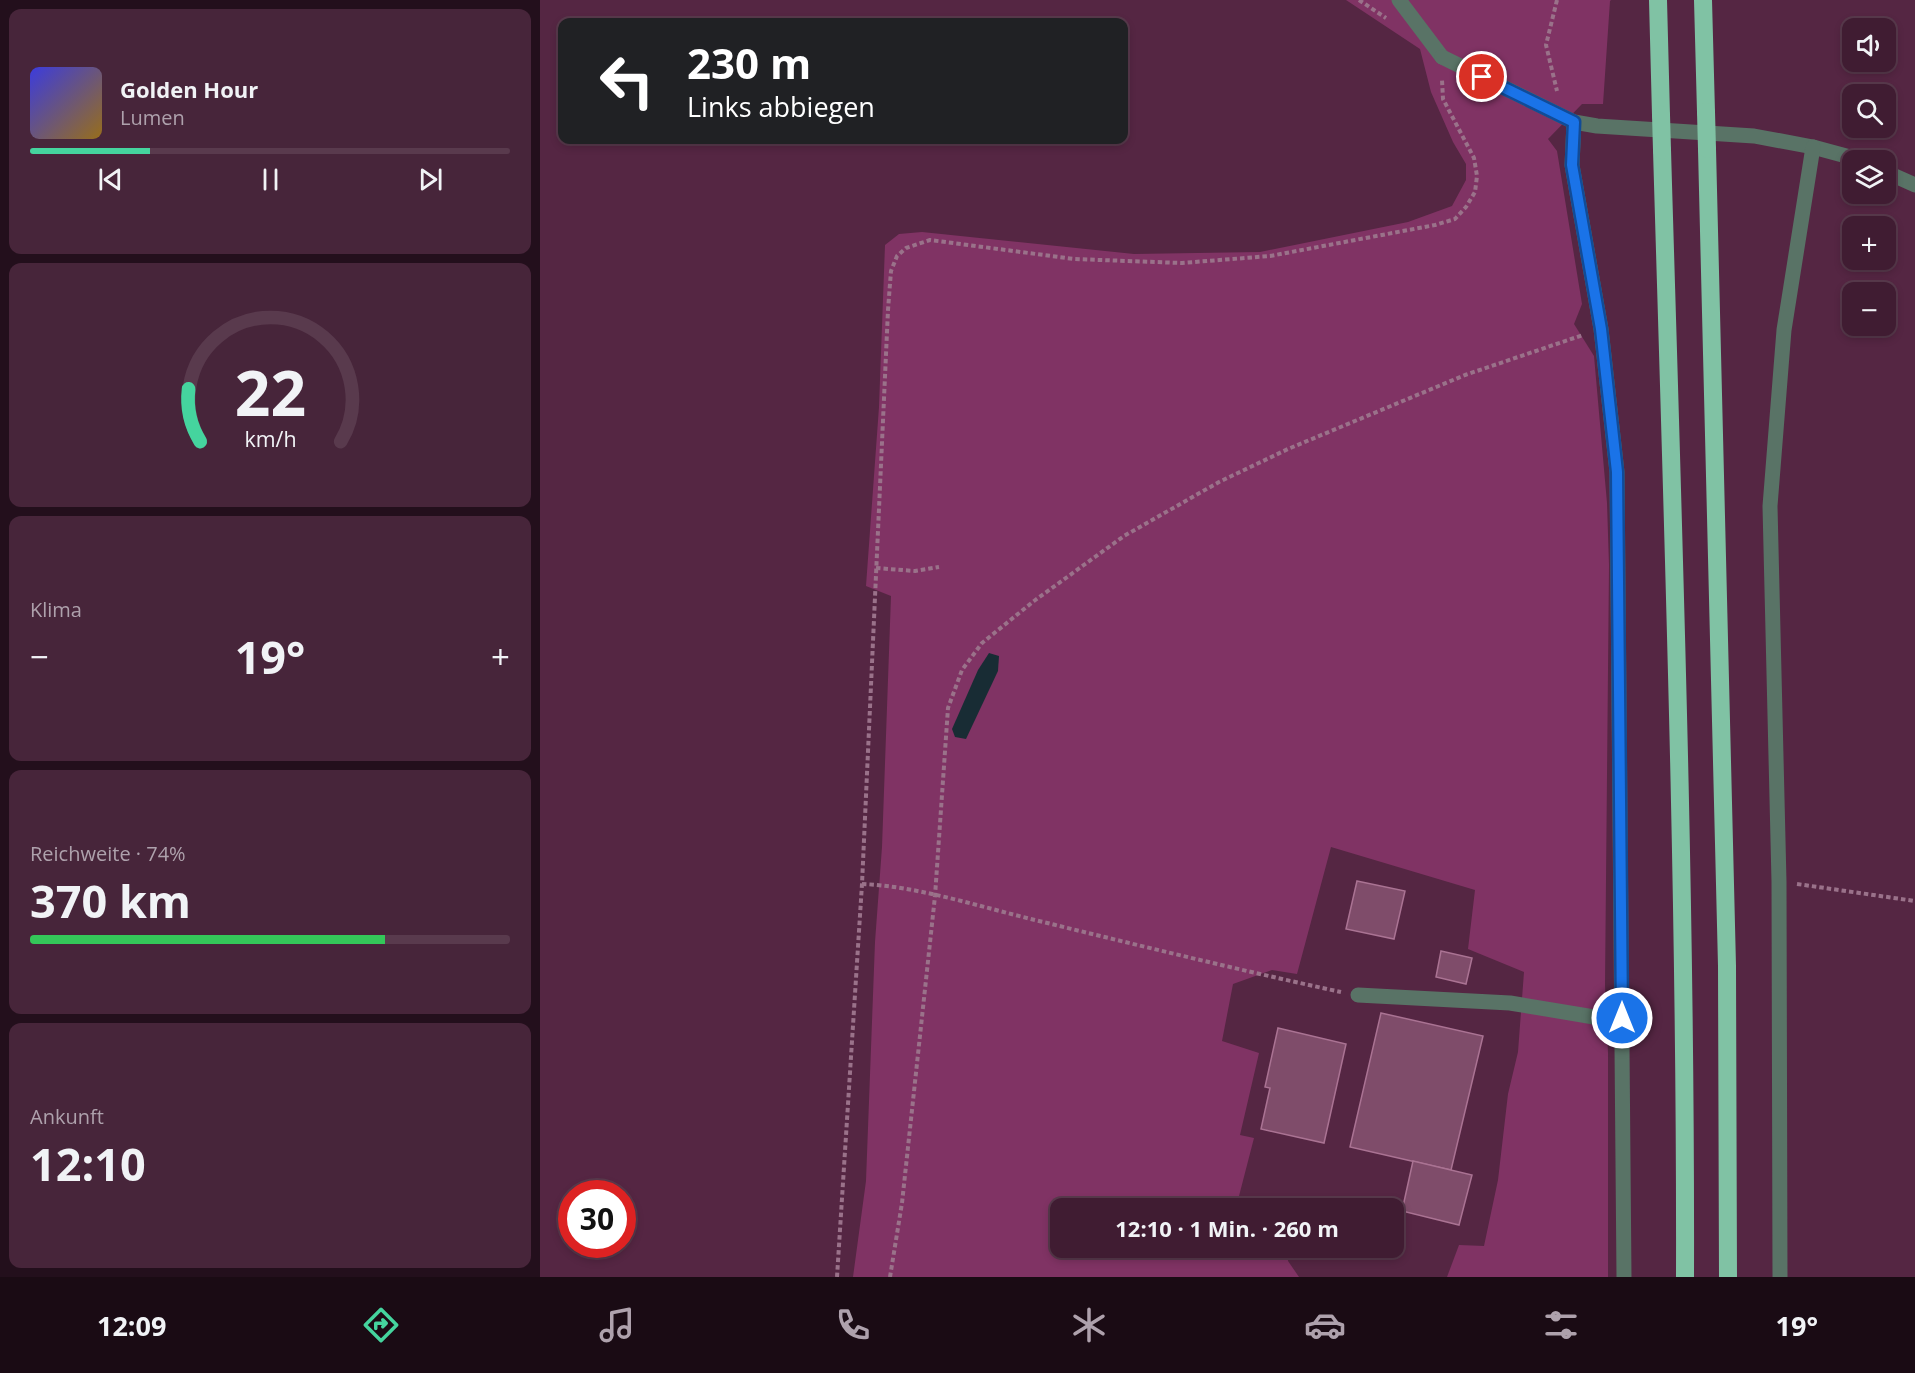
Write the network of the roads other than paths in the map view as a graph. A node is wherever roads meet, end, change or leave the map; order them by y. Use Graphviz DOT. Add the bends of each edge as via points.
graph roads {
  1 [pos="1399,0"];
  2 [pos="1658,0"];
  3 [pos="1703,0"];
  4 [pos="1569,120"];
  5 [pos="1813,147"];
  6 [pos="1842,155"];
  7 [pos="1896,176"];
  8 [pos="1915,185"];
  9 [pos="1358,995"];
  10 [pos="1622,1018"];
  11 [pos="1624,1277"];
  12 [pos="1685,1277"];
  13 [pos="1728,1277"];
  14 [pos="1780,1277"];
  1 -- 4 [label="street" via="1442,57"];
  2 -- 12 [label="highway, bridge" via="1679,766"];
  3 -- 13 [label="highway, bridge" via="1727,966"];
  4 -- 5 [label="street" via="1597,126 1754,136"];
  4 -- 10 [label="street" via="1572,165 1601,329 1617,472"];
  5 -- 6 [label="street"];
  5 -- 14 [label="street" via="1784,330 1770,506 1779,882"];
  7 -- 8 [label="street"];
  9 -- 10 [label="street" via="1510,1003"];
  10 -- 11 [label="street"];
}
